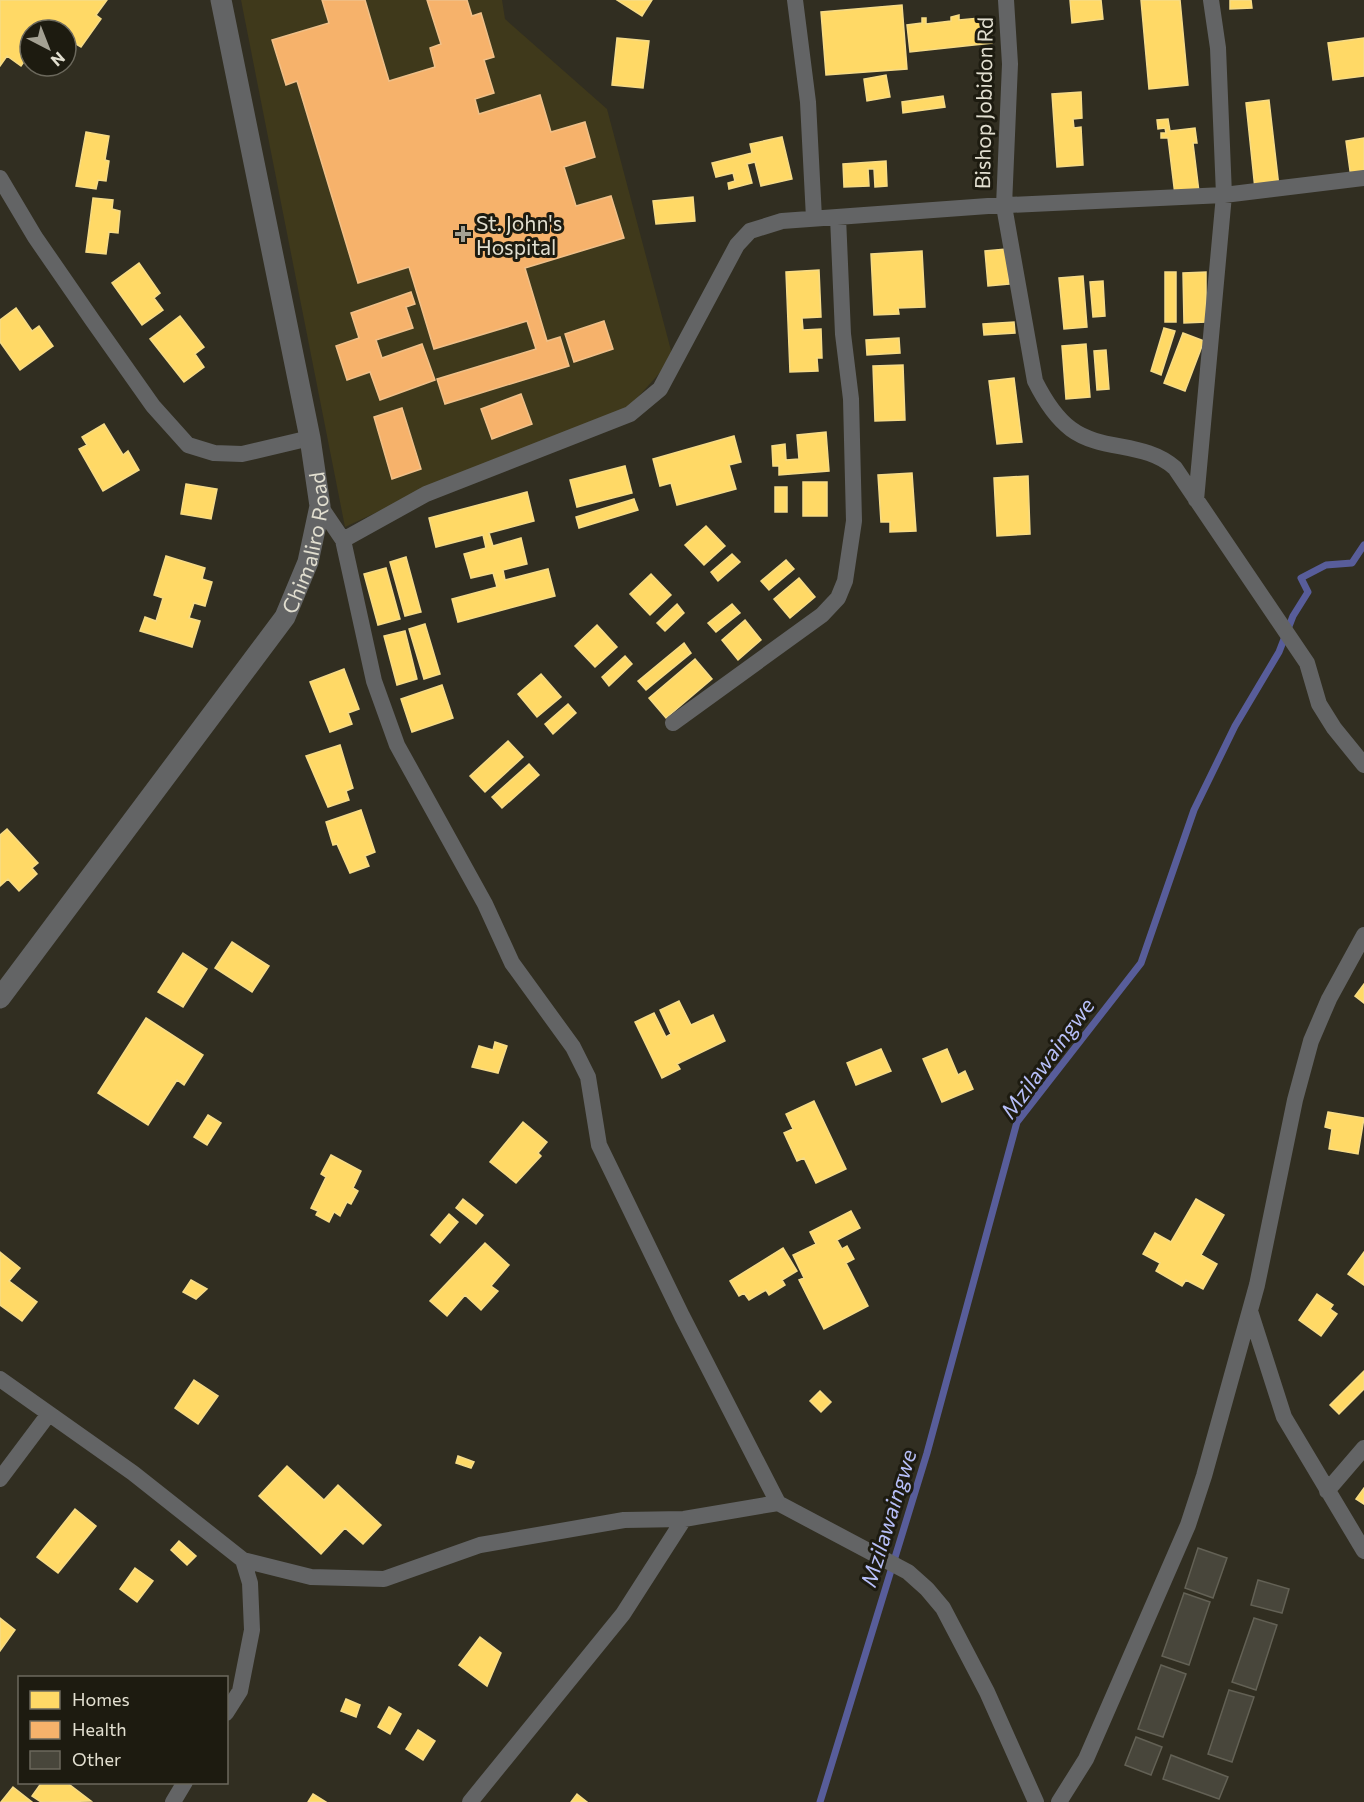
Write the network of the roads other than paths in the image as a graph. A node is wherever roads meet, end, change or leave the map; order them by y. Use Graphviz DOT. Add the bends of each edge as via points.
graph roads {
  1 [pos="221,0"];
  2 [pos="795,0"];
  3 [pos="1006,0"];
  4 [pos="1211,0"];
  5 [pos="0,178"];
  6 [pos="1364,178"];
  7 [pos="1224,195"];
  8 [pos="1004,206"];
  9 [pos="838,217"];
  10 [pos="814,218"];
  11 [pos="310,438"];
  12 [pos="1196,500"];
  13 [pos="320,506"];
  14 [pos="343,540"];
  15 [pos="673,723"];
  16 [pos="1364,765"];
  17 [pos="1364,935"];
  18 [pos="1,994"];
  19 [pos="1250,1311"];
  20 [pos="0,1379"];
  21 [pos="48,1415"];
  22 [pos="1364,1448"];
  23 [pos="0,1479"];
  24 [pos="1327,1491"];
  25 [pos="778,1503"];
  26 [pos="684,1519"];
  27 [pos="1364,1551"];
  28 [pos="243,1560"];
  29 [pos="228,1710"];
  30 [pos="184,1784"];
  31 [pos="173,1802"];
  32 [pos="470,1802"];
  33 [pos="1036,1802"];
  34 [pos="1059,1802"];
  1 -- 11 [label="street, Chimaliro Road"];
  2 -- 10 [label="street" via="808,102"];
  3 -- 8 [label="street, Bishop Jobidon Rd" via="1010,64"];
  4 -- 7 [label="street" via="1218,48"];
  5 -- 11 [label="street" via="93,321 153,406 188,445 214,453 242,453"];
  6 -- 7 [label="street"];
  7 -- 8 [label="street"];
  7 -- 12 [label="street"];
  8 -- 9 [label="street"];
  8 -- 12 [label="street, Bishop Jobidon Rd" via="1031,364 1045,401 1072,430 1086,437 1141,449 1165,459"];
  9 -- 10 [label="street"];
  9 -- 15 [label="street" via="843,334 851,399 854,521 845,581 838,598 822,615"];
  10 -- 14 [label="street" via="774,223 750,231 729,256 660,389 630,414 426,494"];
  11 -- 13 [label="street, Chimaliro Road"];
  12 -- 16 [label="street, Bishop Jobidon Rd" via="1307,663 1319,704"];
  13 -- 14 [label="street"];
  13 -- 18 [label="street, Chimaliro Road" via="308,562 285,617"];
  14 -- 25 [label="street" via="374,681 397,745 486,904 512,963 553,1017 583,1067 599,1145"];
  17 -- 19 [label="street" via="1311,1041"];
  19 -- 24 [label="street" via="1284,1417"];
  19 -- 34 [label="street" via="1188,1525 1086,1759"];
  20 -- 21 [label="street"];
  21 -- 23 [label="street"];
  21 -- 28 [label="street" via="133,1473"];
  22 -- 24 [label="street"];
  24 -- 27 [label="street"];
  25 -- 26 [label="street"];
  25 -- 33 [label="street" via="908,1572 927,1589 943,1608 987,1692"];
  26 -- 28 [label="street" via="624,1520 480,1545 384,1579 311,1577"];
  26 -- 32 [label="street" via="623,1614"];
  28 -- 29 [label="street" via="249,1583 252,1630 240,1691"];
  30 -- 31 [label="street"];
}
